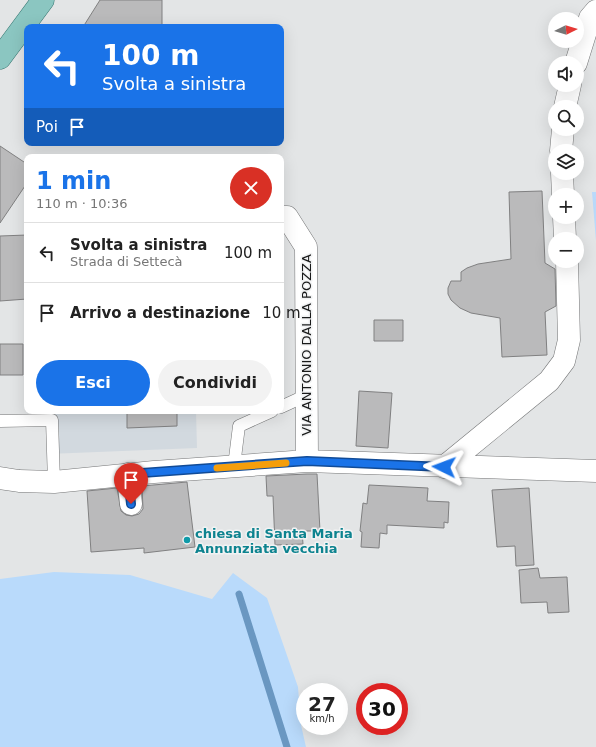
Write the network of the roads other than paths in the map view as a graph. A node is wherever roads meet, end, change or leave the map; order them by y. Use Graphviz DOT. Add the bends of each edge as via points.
graph roads {
  1 [pos="43,0"];
  2 [pos="596,11"];
  3 [pos="26,24"];
  4 [pos="24,27"];
  5 [pos="22,30"];
  6 [pos="0,49"];
  7 [pos="578,56"];
  8 [pos="0,58"];
  9 [pos="284,217"];
  10 [pos="567,268"];
  11 [pos="307,395"];
  12 [pos="284,406"];
  13 [pos="265,414"];
  14 [pos="0,421"];
  15 [pos="307,461"];
  16 [pos="234,466"];
  17 [pos="444,467"];
  18 [pos="596,471"];
  19 [pos="128,474"];
  20 [pos="0,478"];
  21 [pos="54,482"];
  22 [pos="131,504"];
  1 -- 3 [label="main road"];
  2 -- 7 [label="street" via="590,18"];
  4 -- 5 [label="main road"];
  5 -- 6 [label="street"];
  5 -- 8 [label="main road"];
  9 -- 11 [label="street, VIA ANTONIO DALLA POZZA" via="287,217 306,247"];
  10 -- 17 [label="street" via="569,340 564,361 549,381"];
  11 -- 12 [label="lane"];
  11 -- 15 [label="street, VIA ANTONIO DALLA POZZA"];
  13 -- 16 [label="lane" via="239,426"];
  14 -- 21 [label="lane" via="52,420"];
  15 -- 16 [label="street"];
  15 -- 17 [label="street"];
  16 -- 19 [label="street"];
  17 -- 18 [label="street"];
  19 -- 21 [label="street"];
  19 -- 22 [label="street"];
  20 -- 21 [label="street"];
}
